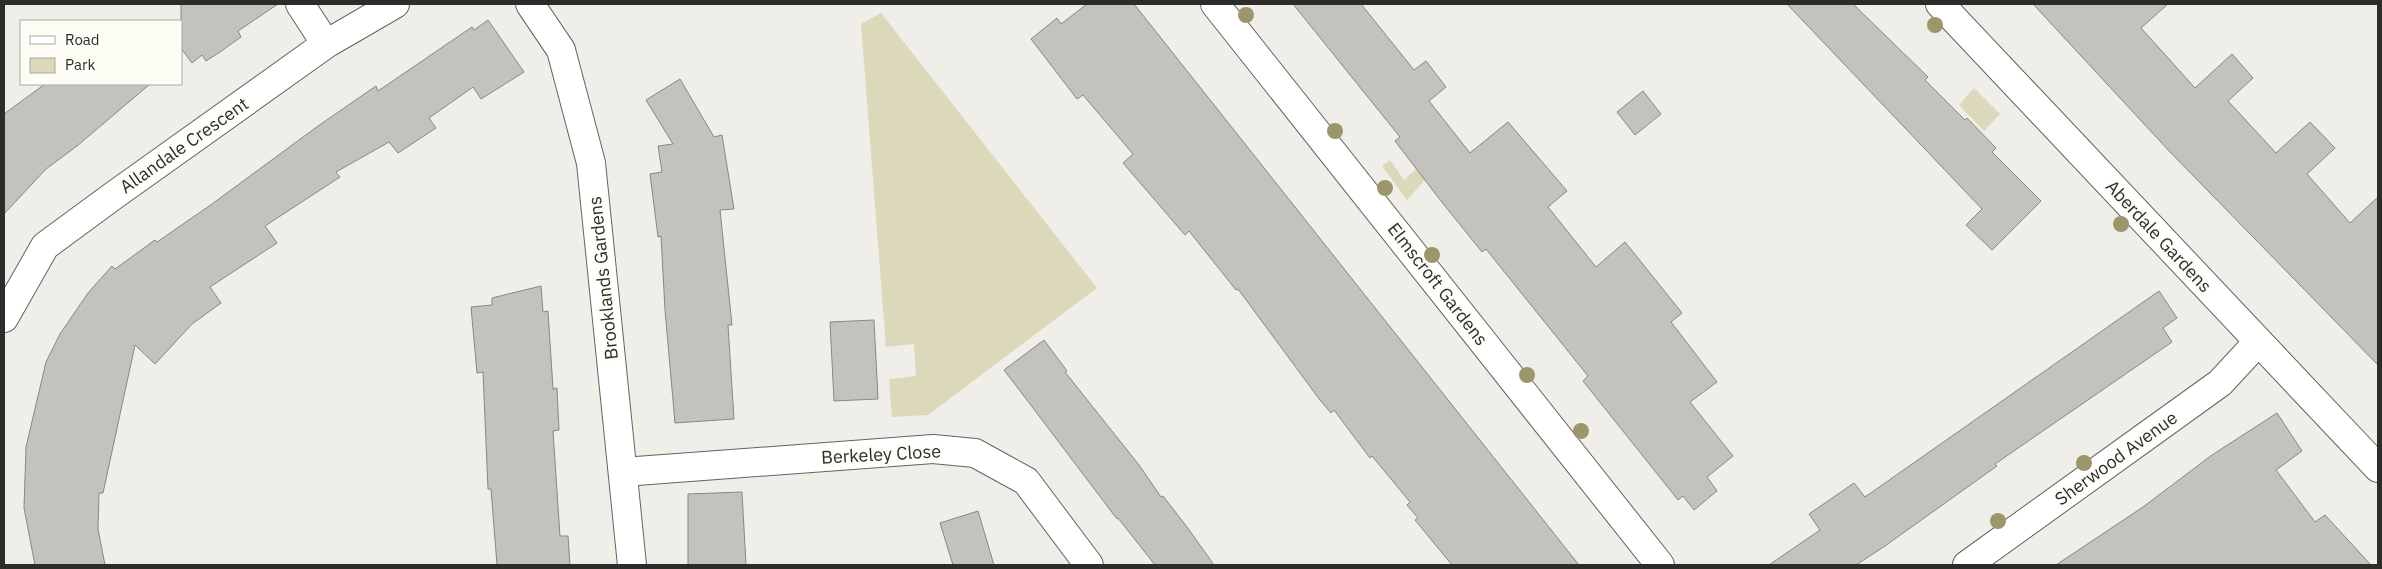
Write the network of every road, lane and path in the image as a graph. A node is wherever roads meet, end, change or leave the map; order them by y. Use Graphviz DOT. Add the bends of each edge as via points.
graph roads {
  1 [pos="300,4"];
  2 [pos="395,4"];
  3 [pos="530,4"];
  4 [pos="1215,4"];
  5 [pos="1940,4"];
  6 [pos="326,44"];
  7 [pos="4,318"];
  8 [pos="2258,342"];
  9 [pos="2378,468"];
  10 [pos="623,472"];
  11 [pos="632,565"];
  12 [pos="1090,565"];
  13 [pos="1660,565"];
  14 [pos="1967,565"];
  1 -- 6 [label="street"];
  2 -- 6 [label="street, Allandale Crescent"];
  3 -- 10 [label="street, Brooklands Gardens" via="561,50 591,163"];
  4 -- 13 [label="street, Elmscroft Gardens"];
  5 -- 8 [label="street, Aberdale Gardens"];
  6 -- 7 [label="street, Allandale Crescent" via="45,246"];
  8 -- 9 [label="street, Aberdale Gardens"];
  8 -- 14 [label="street, Sherwood Avenue" via="2220,382"];
  10 -- 11 [label="street, Brooklands Gardens"];
  10 -- 12 [label="street, Berkeley Close" via="933,449 974,453 1026,481"];
}
